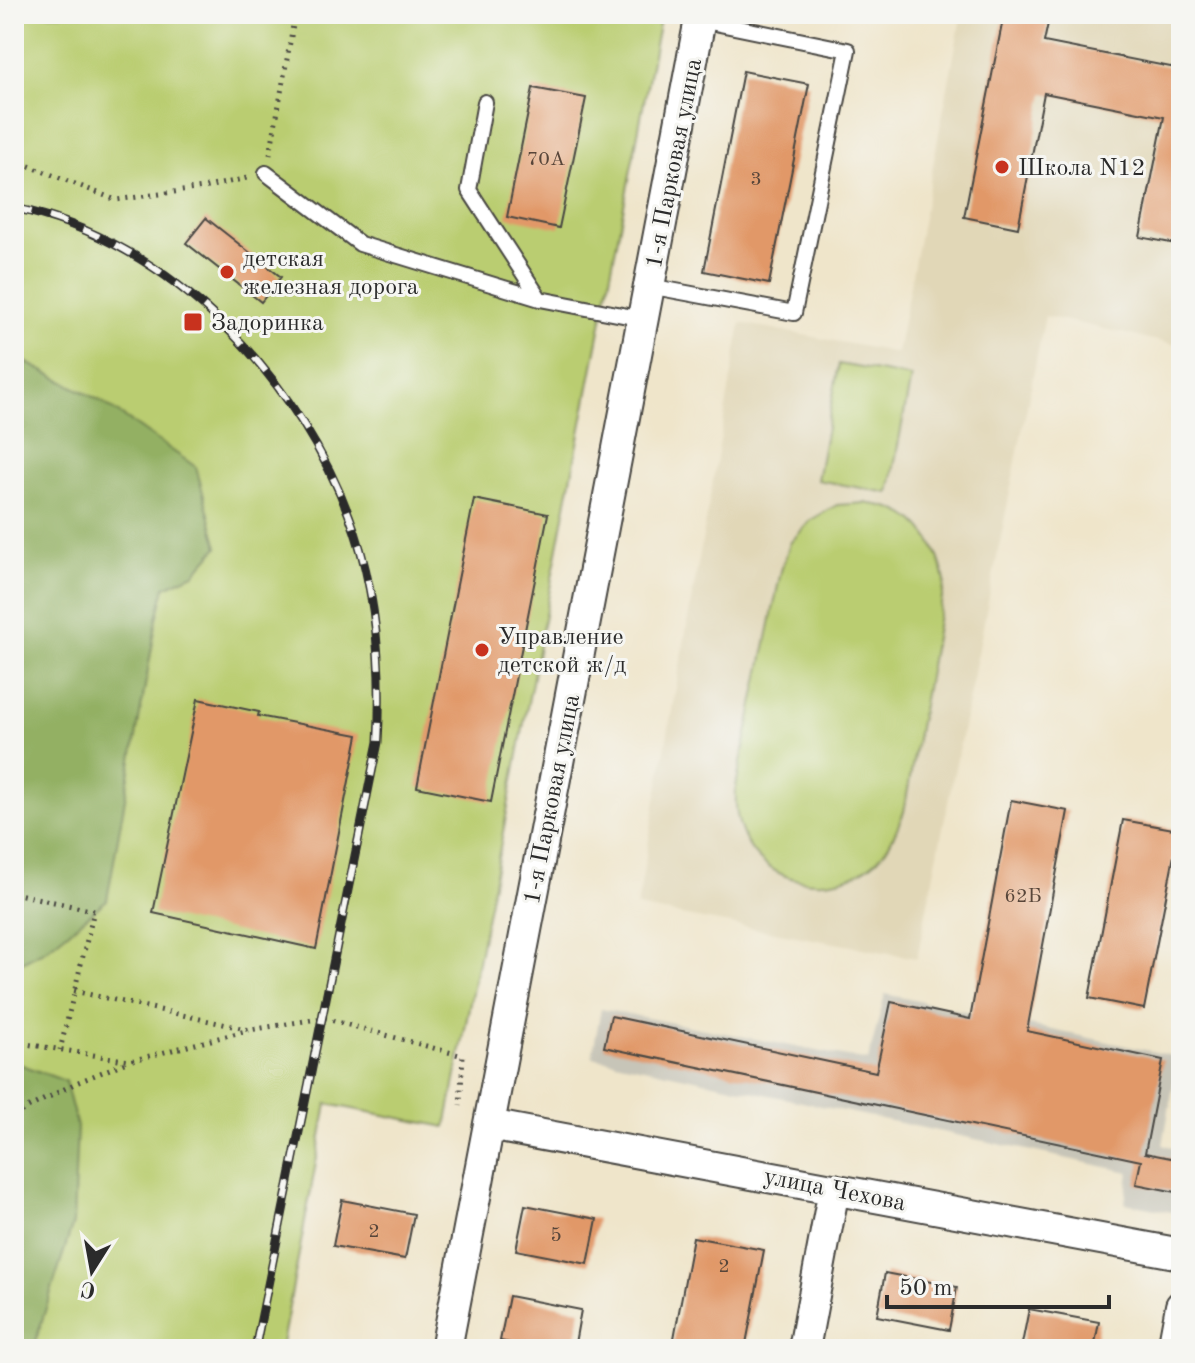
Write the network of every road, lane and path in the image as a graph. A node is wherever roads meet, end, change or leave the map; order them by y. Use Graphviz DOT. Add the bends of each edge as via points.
graph roads {
  1 [pos="295,14"];
  2 [pos="700,17"];
  3 [pos="485,102"];
  4 [pos="14,160"];
  5 [pos="266,173"];
  6 [pos="649,286"];
  7 [pos="540,299"];
  8 [pos="643,319"];
  9 [pos="14,893"];
  10 [pos="74,991"];
  11 [pos="250,1030"];
  12 [pos="14,1042"];
  13 [pos="60,1050"];
  14 [pos="130,1061"];
  15 [pos="14,1115"];
  16 [pos="489,1125"];
  17 [pos="834,1189"];
  18 [pos="1181,1254"];
  19 [pos="1181,1306"];
  20 [pos="446,1349"];
  21 [pos="804,1349"];
  22 [pos="1173,1349"];
  1 -- 5 [label="path"];
  2 -- 6 [label="street, 1-я Парковая улица"];
  2 -- 6 [label="lane" via="848,50 794,313"];
  3 -- 7 [label="lane" via="469,190"];
  4 -- 5 [label="path" via="116,200"];
  5 -- 7 [label="lane" via="360,244"];
  6 -- 8 [label="street, 1-я Парковая улица"];
  7 -- 8 [label="lane"];
  8 -- 16 [label="street, 1-я Парковая улица"];
  9 -- 10 [label="path" via="94,911"];
  10 -- 11 [label="path"];
  10 -- 13 [label="path"];
  11 -- 14 [label="path"];
  11 -- 16 [label="path" via="323,1018 463,1056 459,1120"];
  12 -- 13 [label="path"];
  13 -- 14 [label="path"];
  14 -- 15 [label="path"];
  16 -- 17 [label="street, улица Чехова"];
  16 -- 20 [label="street, 1-я Парковая улица"];
  17 -- 18 [label="street, улица Чехова"];
  17 -- 21 [label="street"];
  19 -- 22 [label="street"];
}
